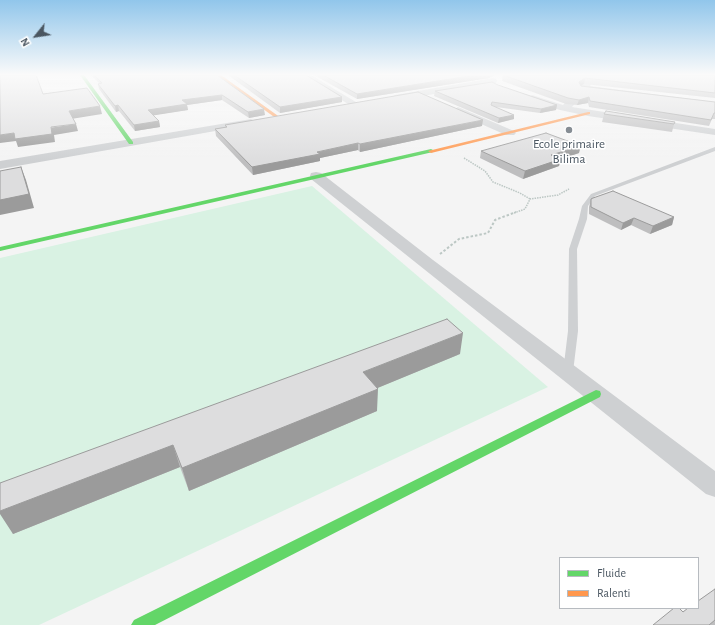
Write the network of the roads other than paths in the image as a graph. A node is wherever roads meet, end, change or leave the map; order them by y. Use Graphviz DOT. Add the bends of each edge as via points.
graph roads {
  1 [pos="103,104"];
  2 [pos="263,104"];
  3 [pos="359,104"];
  4 [pos="444,104"];
  5 [pos="553,104"];
  6 [pos="568,104"];
  7 [pos="341,107"];
  8 [pos="564,108"];
  9 [pos="588,113"];
  10 [pos="283,117"];
  11 [pos="510,132"];
  12 [pos="715,132"];
  13 [pos="131,143"];
  14 [pos="715,149"];
  15 [pos="0,165"];
  16 [pos="316,176"];
  17 [pos="0,249"];
  18 [pos="568,372"];
  19 [pos="596,394"];
  20 [pos="715,486"];
  21 [pos="139,625"];
  1 -- 13 [label="street"];
  2 -- 10 [label="street"];
  3 -- 7 [label="street"];
  4 -- 11 [label="street"];
  5 -- 8 [label="street"];
  6 -- 8 [label="street"];
  8 -- 9 [label="street"];
  9 -- 11 [label="street"];
  9 -- 12 [label="street"];
  10 -- 13 [label="street"];
  11 -- 16 [label="street"];
  13 -- 15 [label="street"];
  14 -- 18 [label="lane" via="593,195 585,206 573,249 573,330"];
  16 -- 17 [label="street"];
  16 -- 18 [label="street"];
  18 -- 19 [label="street"];
  19 -- 20 [label="street"];
  19 -- 21 [label="street"];
}
